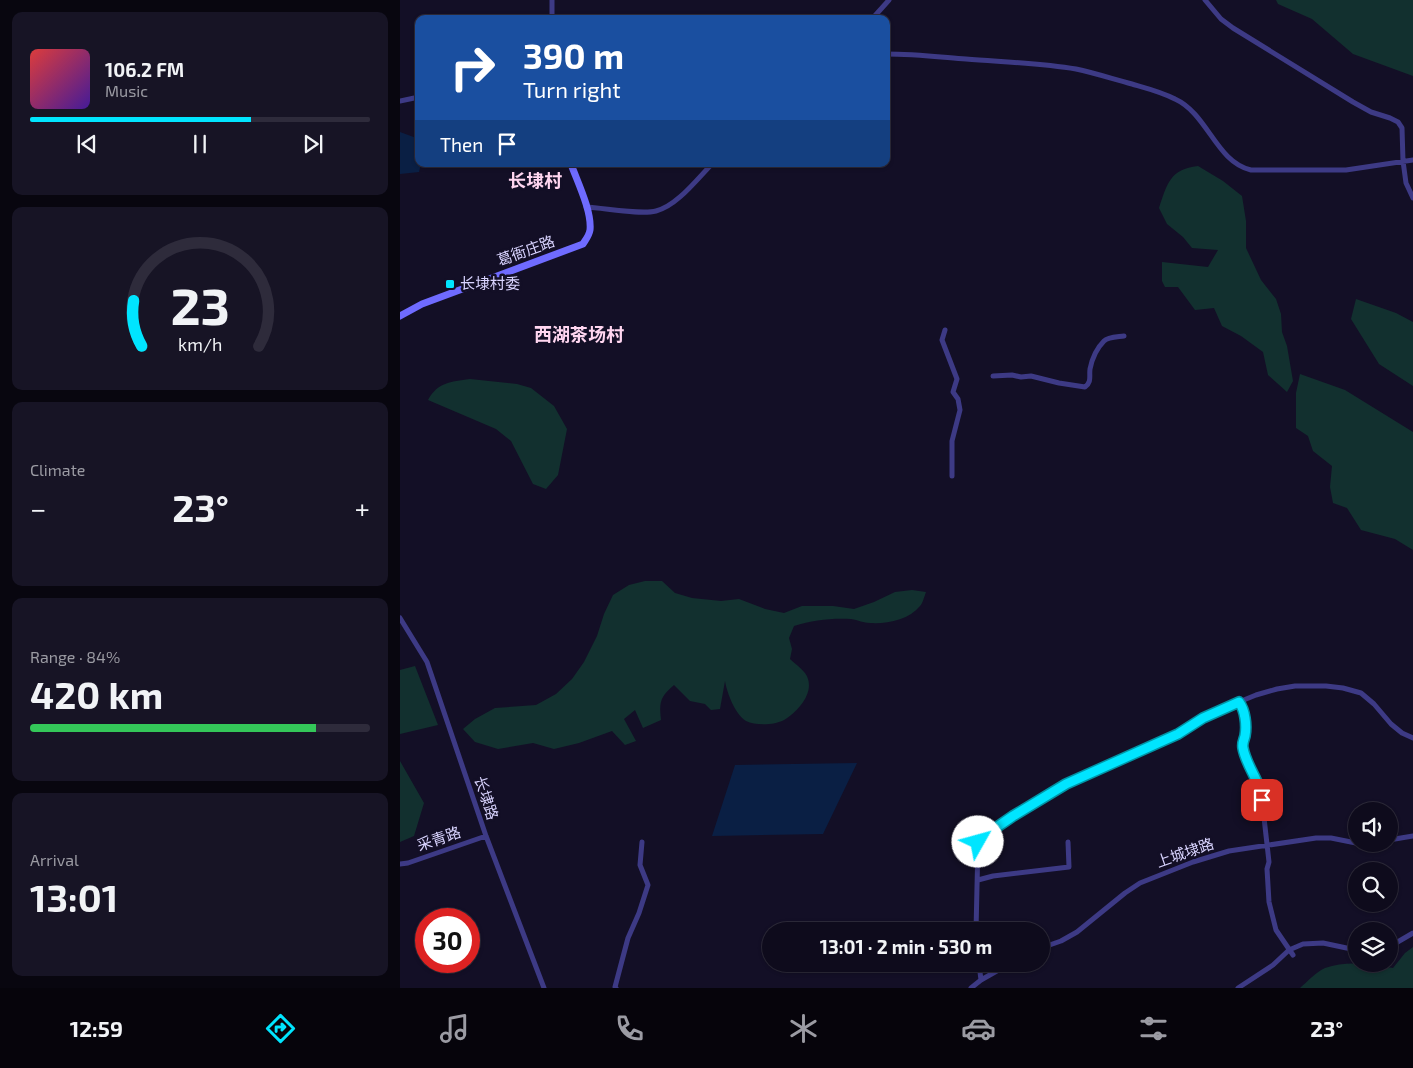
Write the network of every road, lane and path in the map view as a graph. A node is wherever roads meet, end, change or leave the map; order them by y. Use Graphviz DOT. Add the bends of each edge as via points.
graph roads {
  1 [pos="552,0"];
  2 [pos="889,0"];
  3 [pos="1205,0"];
  4 [pos="552,15"];
  5 [pos="876,15"];
  6 [pos="890,54"];
  7 [pos="415,99"];
  8 [pos="400,101"];
  9 [pos="1413,160"];
  10 [pos="1403,161"];
  11 [pos="572,167"];
  12 [pos="709,167"];
  13 [pos="1413,198"];
  14 [pos="586,208"];
  15 [pos="400,316"];
  16 [pos="945,330"];
  17 [pos="1124,336"];
  18 [pos="993,376"];
  19 [pos="952,476"];
  20 [pos="400,618"];
  21 [pos="1239,702"];
  22 [pos="1413,738"];
  23 [pos="486,836"];
  24 [pos="1413,836"];
  25 [pos="1398,838"];
  26 [pos="1348,841"];
  27 [pos="642,842"];
  28 [pos="1068,842"];
  29 [pos="1266,845"];
  30 [pos="400,864"];
  31 [pos="978,880"];
  32 [pos="976,922"];
  33 [pos="1413,933"];
  34 [pos="1398,942"];
  35 [pos="1050,945"];
  36 [pos="1348,948"];
  37 [pos="1291,952"];
  38 [pos="980,972"];
  39 [pos="995,972"];
  40 [pos="981,980"];
  41 [pos="544,988"];
  42 [pos="616,988"];
  43 [pos="971,988"];
  44 [pos="1238,988"];
  1 -- 4 [label="street"];
  2 -- 5 [label="street"];
  3 -- 10 [label="street" via="1232,28 1353,102 1398,122 1402,128"];
  6 -- 10 [label="street" via="1075,69 1160,92 1192,110 1225,153 1242,168 1251,170 1346,170"];
  7 -- 8 [label="street"];
  9 -- 10 [label="street"];
  10 -- 13 [label="street" via="1406,183"];
  11 -- 14 [label="street, 葛衙庄路"];
  12 -- 14 [label="street" via="678,198 656,211"];
  14 -- 15 [label="street, 葛衙庄路" via="590,228 583,244 422,304"];
  16 -- 19 [label="street" via="942,340 957,379 953,392 960,410 952,441"];
  17 -- 18 [label="street" via="1105,340 1095,352 1090,379 1085,387 1031,376"];
  20 -- 23 [label="street, 长埭路" via="427,662"];
  21 -- 22 [label="street" via="1295,686 1343,688 1367,697 1391,724"];
  21 -- 29 [label="street" via="1243,707 1246,735 1243,748 1261,791"];
  21 -- 31 [label="street" via="1203,718 1178,734 1066,784 984,836 978,843"];
  23 -- 30 [label="street, 采青路"];
  23 -- 41 [label="street, 长埭路"];
  24 -- 25 [label="street"];
  26 -- 29 [label="street, 上城埭路" via="1316,838"];
  27 -- 42 [label="street" via="640,865 648,885 628,938"];
  28 -- 31 [label="street" via="1069,867"];
  29 -- 35 [label="street, 上城埭路" via="1228,851 1140,883 1077,932"];
  29 -- 37 [label="street" via="1269,902 1276,930"];
  31 -- 32 [label="street"];
  33 -- 34 [label="street"];
  36 -- 37 [label="street" via="1323,943 1303,944"];
  37 -- 44 [label="street"];
  38 -- 40 [label="street"];
  39 -- 40 [label="street"];
  40 -- 43 [label="street"];
}
